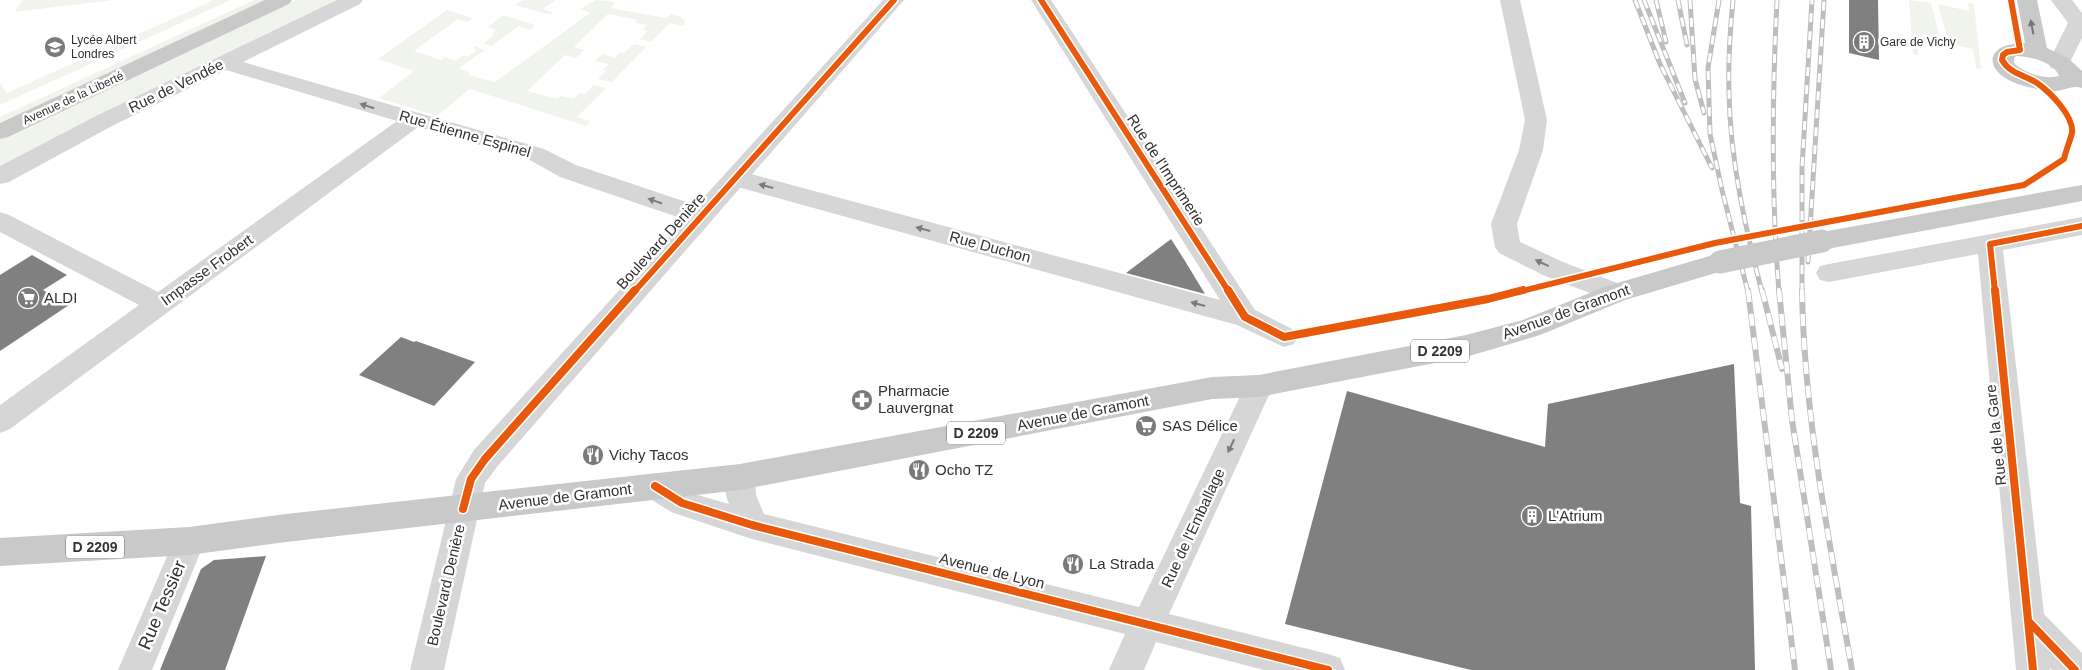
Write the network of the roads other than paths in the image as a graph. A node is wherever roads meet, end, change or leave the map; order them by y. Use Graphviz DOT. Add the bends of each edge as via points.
graph roads {
  1 [pos="282,0"];
  2 [pos="353,0"];
  3 [pos="894,0"];
  4 [pos="1041,0"];
  5 [pos="1510,0"];
  6 [pos="2010,0"];
  7 [pos="2027,0"];
  8 [pos="2061,0"];
  9 [pos="2081,23"];
  10 [pos="2029,52"];
  11 [pos="224,63"];
  12 [pos="2067,75"];
  13 [pos="2082,100"];
  14 [pos="413,120"];
  15 [pos="0,132"];
  16 [pos="0,176"];
  17 [pos="2082,176"];
  18 [pos="736,178"];
  19 [pos="2082,193"];
  20 [pos="2031,204"];
  21 [pos="701,216"];
  22 [pos="0,221"];
  23 [pos="2082,226"];
  24 [pos="1990,244"];
  25 [pos="1829,274"];
  26 [pos="1616,293"];
  27 [pos="160,304"];
  28 [pos="1245,317"];
  29 [pos="1284,337"];
  30 [pos="1259,386"];
  31 [pos="0,421"];
  32 [pos="740,477"];
  33 [pos="655,486"];
  34 [pos="463,509"];
  35 [pos="752,525"];
  36 [pos="189,541"];
  37 [pos="0,552"];
  38 [pos="2030,623"];
  39 [pos="1148,625"];
  40 [pos="135,670"];
  41 [pos="426,670"];
  42 [pos="1126,670"];
  43 [pos="1328,670"];
  44 [pos="2033,670"];
  45 [pos="2075,670"];
  1 -- 15 [label="main road, Avenue de la Liberté"];
  2 -- 11 [label="street, Rue de Vendée"];
  3 -- 18 [label="street, Boulevard Denière"];
  4 -- 28 [label="street, Rue de l'Imprimerie"];
  26 -- 5 [label="street, one-way" via="1508,247 1504,224 1531,150 1536,120"];
  6 -- 10 [label="main road"];
  10 -- 7 [label="main road, one-way"];
  8 -- 9 [label="street"];
  9 -- 12 [label="street"];
  10 -- 12 [label="main road"];
  10 -- 12 [label="main road" via="2007,52 2002,60 2010,70 2032,81"];
  14 -- 11 [label="street, Rue Étienne Espinel, one-way"];
  11 -- 16 [label="street, Rue de Vendée"];
  12 -- 13 [label="main road"];
  21 -- 14 [label="street, Rue Étienne Espinel, one-way" via="568,171 536,154"];
  14 -- 27 [label="street, Impasse Frobert"];
  17 -- 20 [label="main road, Avenue de Gramont / D 2209"];
  18 -- 21 [label="street, Boulevard Denière"];
  28 -- 18 [label="street, Rue Duchon, one-way"];
  19 -- 20 [label="main road, Avenue de Gramont / D 2209"];
  20 -- 26 [label="main road, Avenue de Gramont / D 2209, bridge" via="1720,262"];
  21 -- 34 [label="street, Boulevard Denière" via="485,459 471,479"];
  22 -- 27 [label="street"];
  23 -- 24 [label="street"];
  24 -- 25 [label="street"];
  24 -- 38 [label="street, Rue de la Gare"];
  26 -- 30 [label="main road, Avenue de Gramont / D 2209" via="1530,328 1466,346"];
  27 -- 31 [label="street, Impasse Frobert"];
  28 -- 29 [label="street"];
  30 -- 32 [label="main road, Avenue de Gramont / D 2209" via="1212,388"];
  30 -- 39 [label="street, Rue de l'Emballage, one-way"];
  32 -- 33 [label="main road, Avenue de Gramont / D 2209"];
  32 -- 35 [label="street" via="741,495"];
  33 -- 34 [label="main road, Avenue de Gramont / D 2209"];
  33 -- 35 [label="street, Avenue de Lyon" via="682,503"];
  34 -- 36 [label="main road, Avenue de Gramont / D 2209"];
  34 -- 41 [label="street, Boulevard Denière"];
  35 -- 39 [label="street, Avenue de Lyon"];
  36 -- 37 [label="main road, Avenue de Gramont / D 2209"];
  36 -- 40 [label="street, Rue Tessier"];
  38 -- 44 [label="street, Rue de la Gare"];
  38 -- 45 [label="street"];
  39 -- 42 [label="street, Rue de l'Emballage"];
  39 -- 43 [label="street, Avenue de Lyon"];
}
